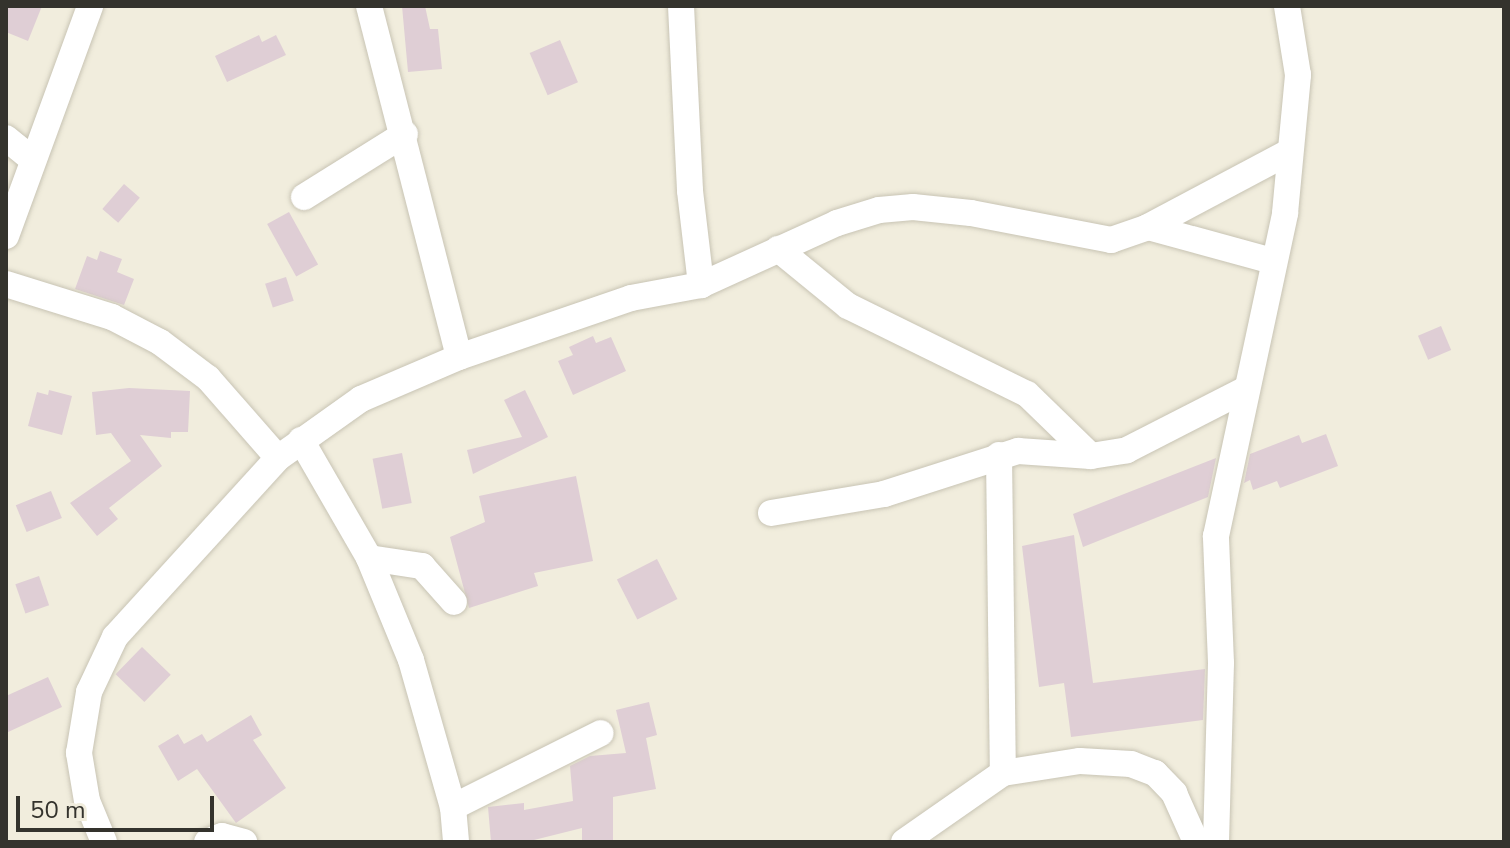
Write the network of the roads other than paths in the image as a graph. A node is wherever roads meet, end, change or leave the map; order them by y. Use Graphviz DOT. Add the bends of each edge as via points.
graph roads {
  1 [pos="90,6"];
  2 [pos="369,6"];
  3 [pos="681,6"];
  4 [pos="1287,6"];
  5 [pos="405,134"];
  6 [pos="6,138"];
  7 [pos="1289,152"];
  8 [pos="33,160"];
  9 [pos="304,197"];
  10 [pos="1148,227"];
  11 [pos="6,236"];
  12 [pos="778,249"];
  13 [pos="1272,261"];
  14 [pos="6,284"];
  15 [pos="701,285"];
  16 [pos="459,357"];
  17 [pos="1246,389"];
  18 [pos="301,440"];
  19 [pos="999,455"];
  20 [pos="1091,456"];
  21 [pos="278,458"];
  22 [pos="771,513"];
  23 [pos="369,558"];
  24 [pos="454,602"];
  25 [pos="601,733"];
  26 [pos="1003,773"];
  27 [pos="453,807"];
  28 [pos="104,842"];
  29 [pos="207,842"];
  30 [pos="244,842"];
  31 [pos="456,842"];
  32 [pos="904,842"];
  33 [pos="1196,842"];
  34 [pos="1216,842"];
  1 -- 8 [label="street"];
  2 -- 5 [label="street"];
  3 -- 15 [label="street" via="690,191"];
  4 -- 7 [label="street" via="1298,75"];
  5 -- 9 [label="street"];
  5 -- 16 [label="street"];
  6 -- 8 [label="street"];
  7 -- 10 [label="street"];
  7 -- 13 [label="street" via="1285,213"];
  8 -- 11 [label="street"];
  10 -- 12 [label="street" via="1111,240 1082,238 971,213 913,207 837,223"];
  10 -- 13 [label="street"];
  12 -- 15 [label="street"];
  12 -- 20 [label="street" via="848,306 1027,394"];
  13 -- 17 [label="street"];
  14 -- 21 [label="street" via="112,317 160,342 208,378"];
  15 -- 16 [label="street" via="631,298"];
  16 -- 18 [label="street" via="361,399"];
  17 -- 20 [label="street" via="1167,434 1127,450"];
  17 -- 34 [label="street" via="1216,536 1221,663"];
  18 -- 21 [label="street"];
  18 -- 23 [label="street"];
  19 -- 20 [label="street" via="1033,450"];
  19 -- 22 [label="street" via="884,494"];
  19 -- 26 [label="street"];
  21 -- 28 [label="street" via="115,637 89,692 79,753 87,801"];
  23 -- 24 [label="street" via="422,566"];
  23 -- 27 [label="street" via="411,660"];
  25 -- 27 [label="street"];
  26 -- 32 [label="street"];
  26 -- 33 [label="street" via="1080,761 1146,768 1174,793"];
  27 -- 31 [label="street"];
  29 -- 30 [label="street" via="222,836"];
}
